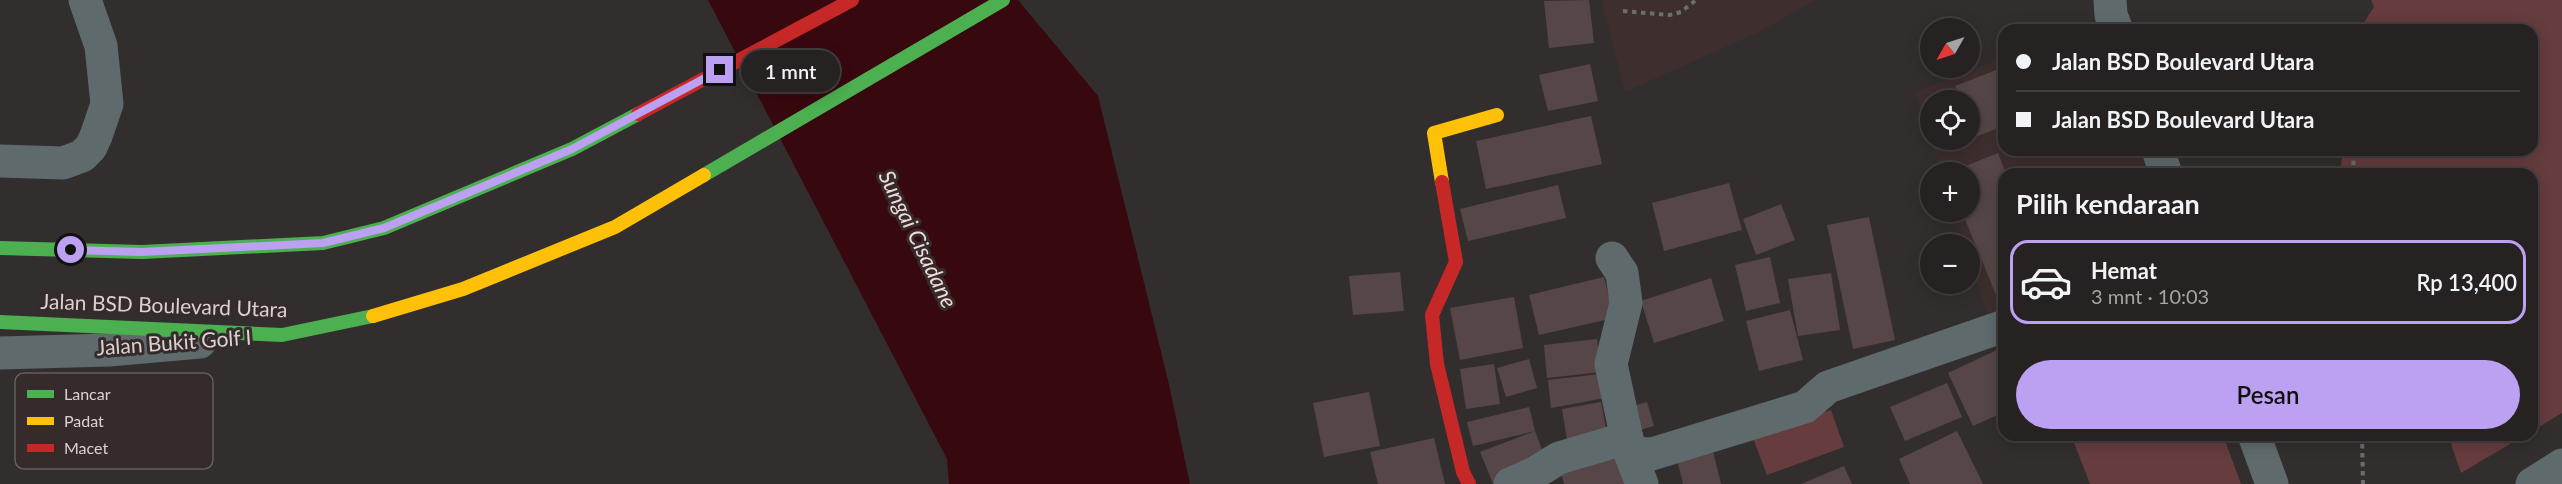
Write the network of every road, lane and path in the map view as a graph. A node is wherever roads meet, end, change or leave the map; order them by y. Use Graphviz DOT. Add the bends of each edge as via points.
graph roads {
  1 [pos="85,0"];
  2 [pos="852,0"];
  3 [pos="1004,0"];
  4 [pos="1696,0"];
  5 [pos="2110,0"];
  6 [pos="1623,11"];
  7 [pos="2115,24"];
  8 [pos="1497,115"];
  9 [pos="0,161"];
  10 [pos="0,248"];
  11 [pos="1612,258"];
  12 [pos="0,322"];
  13 [pos="1998,328"];
  14 [pos="282,334"];
  15 [pos="65,350"];
  16 [pos="0,353"];
  17 [pos="0,377"];
  18 [pos="2256,441"];
  19 [pos="2362,441"];
  20 [pos="1629,445"];
  21 [pos="2562,465"];
  22 [pos="1469,484"];
  23 [pos="1510,484"];
  24 [pos="1642,484"];
  25 [pos="2272,484"];
  26 [pos="2362,484"];
  27 [pos="2532,484"];
  1 -- 9 [label="street" via="101,46 107,104 94,141 82,156 63,163"];
  2 -- 10 [label="main road" via="572,149 384,228 323,243 142,252"];
  3 -- 14 [label="main road, Jalan BSD Boulevard Utara" via="615,227 463,290 370,317"];
  4 -- 6 [label="path" via="1670,15"];
  5 -- 7 [label="street"];
  8 -- 22 [label="main road" via="1434,133 1456,262 1432,315 1437,364"];
  11 -- 20 [label="street" via="1622,273 1626,303 1611,364"];
  12 -- 14 [label="main road, Jalan BSD Boulevard Utara"];
  13 -- 20 [label="street" via="1828,387 1805,407 1652,454"];
  14 -- 15 [label="street, Jalan Bukit Golf I" via="109,350"];
  15 -- 16 [label="street, Jalan Bukit Golf I"];
  15 -- 17 [label="street, Jalan Bukit Golf I"];
  18 -- 25 [label="street"];
  19 -- 26 [label="path"];
  20 -- 23 [label="street" via="1559,458"];
  20 -- 24 [label="street"];
  21 -- 27 [label="street"];
}
